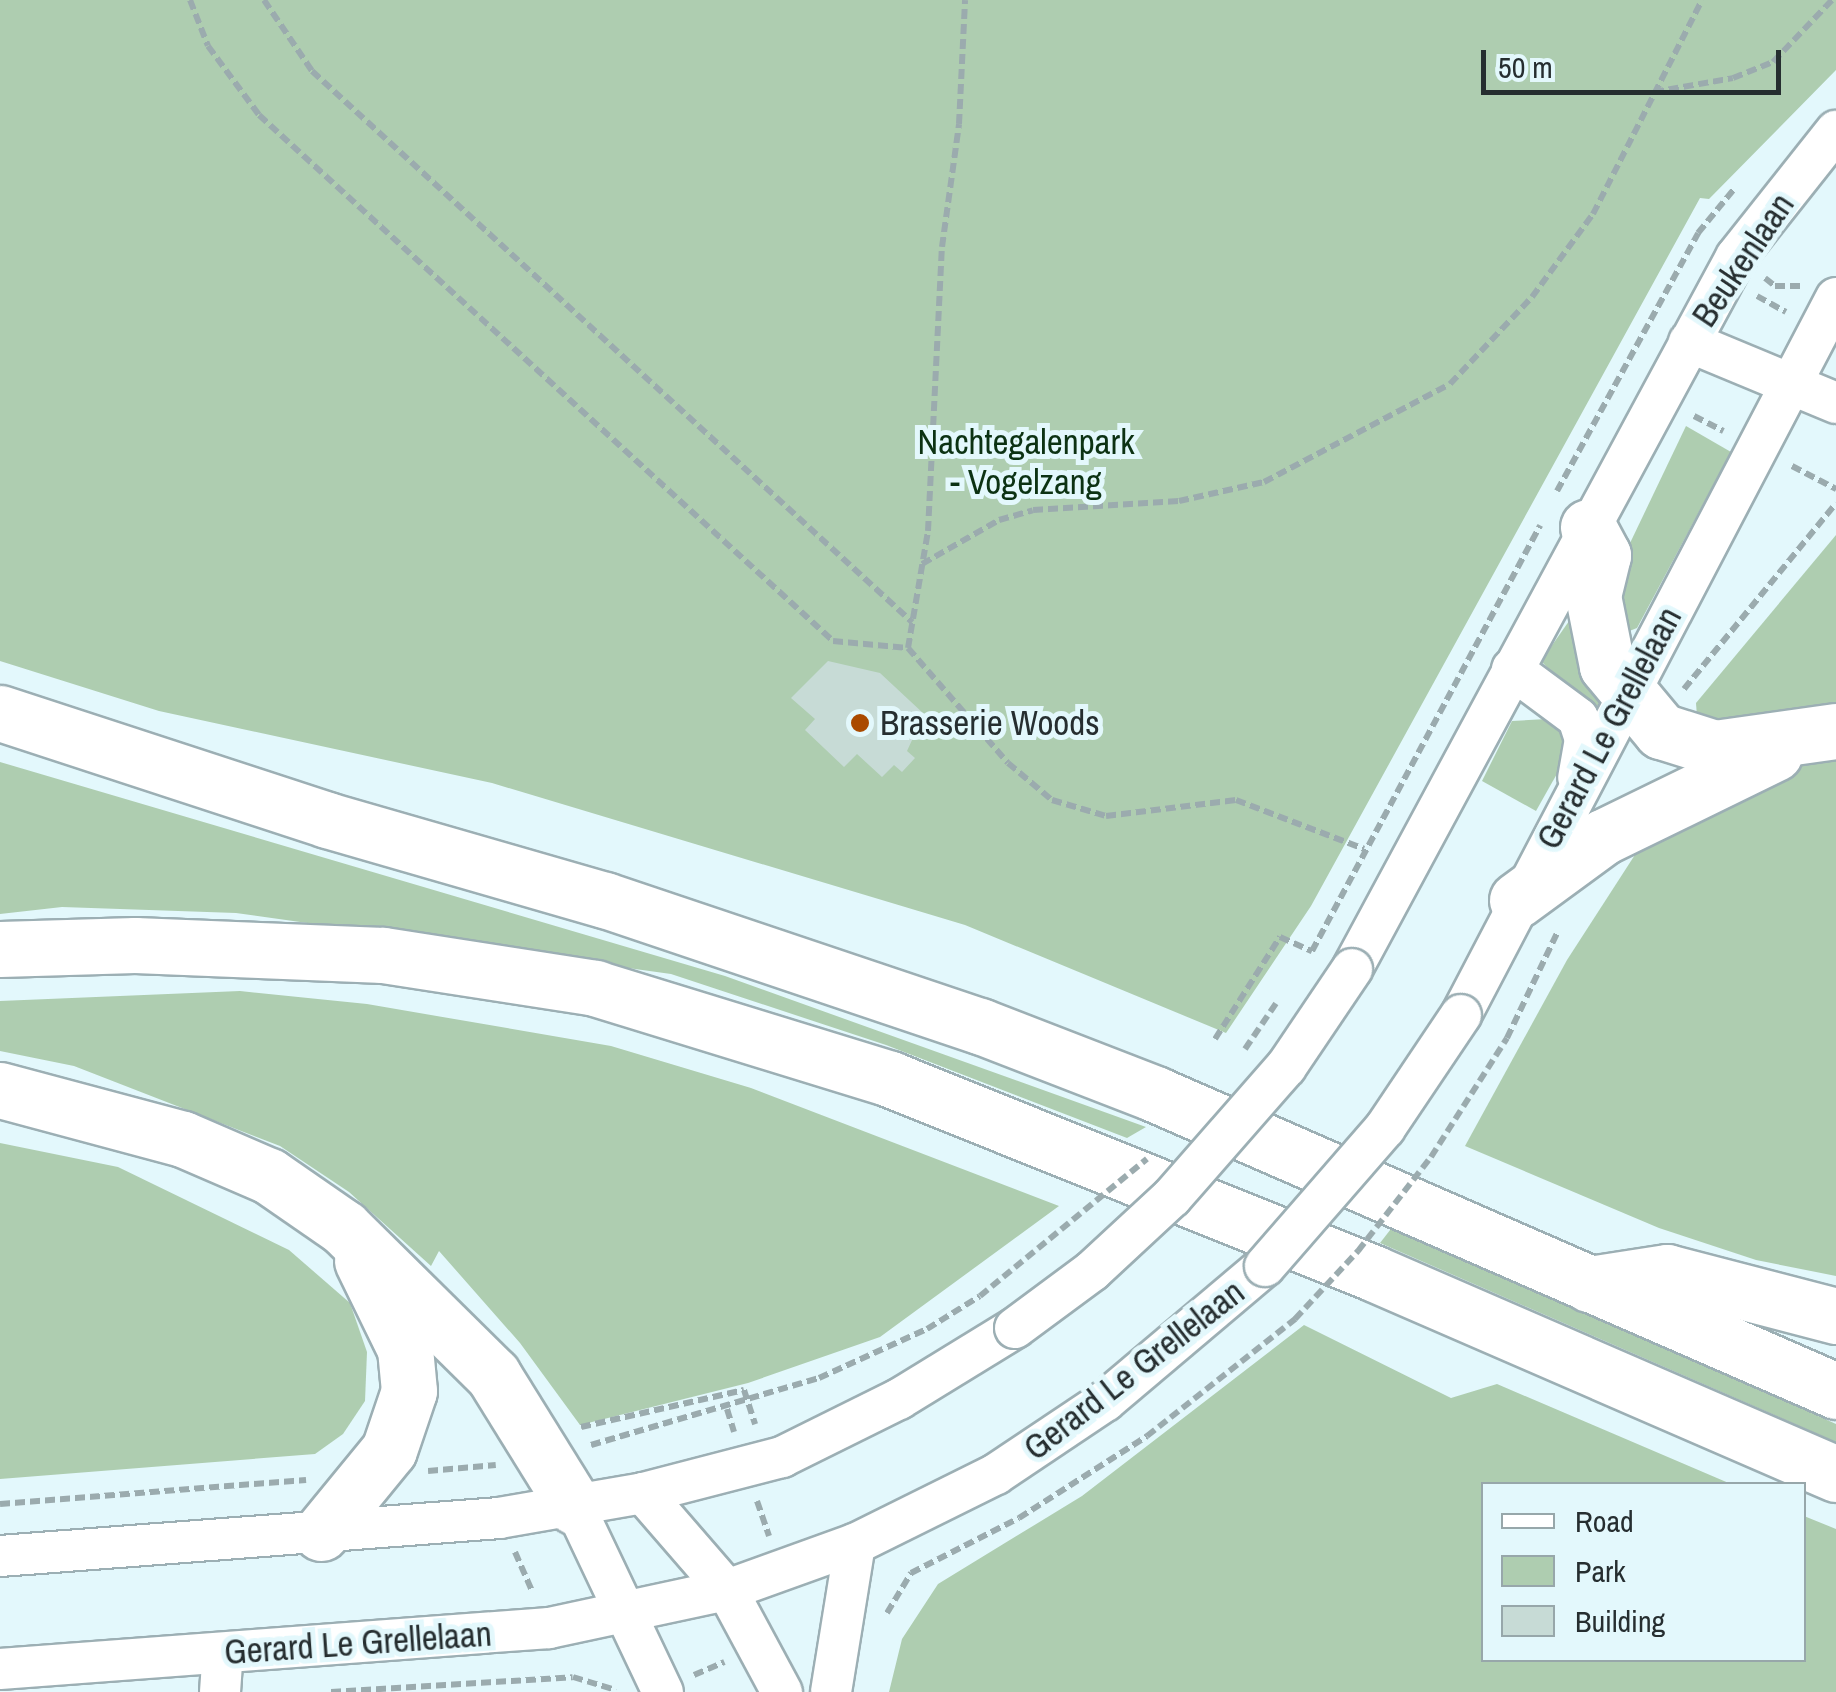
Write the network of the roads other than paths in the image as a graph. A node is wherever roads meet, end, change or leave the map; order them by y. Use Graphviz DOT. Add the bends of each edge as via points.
graph roads {
  1 [pos="1836,132"];
  2 [pos="1836,298"];
  3 [pos="1689,342"];
  4 [pos="1791,384"];
  5 [pos="1836,403"];
  6 [pos="1563,512"];
  7 [pos="1512,668"];
  8 [pos="1627,697"];
  9 [pos="0,712"];
  10 [pos="1827,732"];
  11 [pos="1577,786"];
  12 [pos="1517,900"];
  13 [pos="0,949"];
  14 [pos="0,1090"];
  15 [pos="344,1228"];
  16 [pos="1589,1284"];
  17 [pos="1836,1316"];
  18 [pos="1836,1391"];
  19 [pos="1836,1474"];
  20 [pos="643,1493"];
  21 [pos="575,1507"];
  22 [pos="320,1532"];
  23 [pos="855,1544"];
  24 [pos="0,1556"];
  25 [pos="727,1590"];
  26 [pos="626,1612"];
  27 [pos="0,1669"];
  28 [pos="222,1673"];
  29 [pos="43,1679"];
  30 [pos="664,1692"];
  31 [pos="782,1692"];
  32 [pos="831,1692"];
  1 -- 3 [label="street, Beukenlaan" via="1736,257"];
  2 -- 4 [label="street"];
  3 -- 4 [label="street"];
  3 -- 6 [label="street"];
  4 -- 5 [label="street"];
  4 -- 8 [label="street, Gerard Le Grellelaan"];
  6 -- 7 [label="street"];
  6 -- 8 [label="highway" via="1602,555 1593,596 1595,629"];
  7 -- 11 [label="street" via="1578,718 1585,740"];
  7 -- 20 [label="street, bridge" via="1352,969 1286,1067 1172,1197 1092,1271 1015,1328 899,1399 760,1476"];
  8 -- 10 [label="highway" via="1661,731 1714,748"];
  8 -- 11 [label="street, Gerard Le Grellelaan"];
  9 -- 16 [label="highway" via="327,820 604,900 980,1026 1155,1094"];
  10 -- 12 [label="highway" via="1603,838"];
  11 -- 12 [label="street, Gerard Le Grellelaan"];
  12 -- 23 [label="street, Gerard Le Grellelaan, bridge" via="1461,1015 1385,1128 1310,1218 1223,1306 1105,1401 996,1474"];
  13 -- 19 [label="highway" via="135,945 383,955 595,988 890,1079 1373,1274"];
  14 -- 15 [label="highway" via="183,1139 269,1176"];
  15 -- 21 [label="highway" via="460,1338 537,1437"];
  15 -- 22 [label="highway" via="405,1349 410,1391 388,1450"];
  16 -- 17 [label="highway" via="1668,1272"];
  16 -- 18 [label="highway"];
  20 -- 21 [label="street"];
  20 -- 25 [label="street"];
  21 -- 22 [label="street"];
  21 -- 26 [label="street"];
  22 -- 24 [label="street"];
  23 -- 25 [label="street, Gerard Le Grellelaan"];
  23 -- 32 [label="street"];
  25 -- 26 [label="street, Gerard Le Grellelaan"];
  25 -- 31 [label="street"];
  26 -- 28 [label="street, Gerard Le Grellelaan"];
  26 -- 30 [label="street"];
  27 -- 29 [label="street, Gerard Le Grellelaan"];
  28 -- 29 [label="street, Gerard Le Grellelaan"];
}
